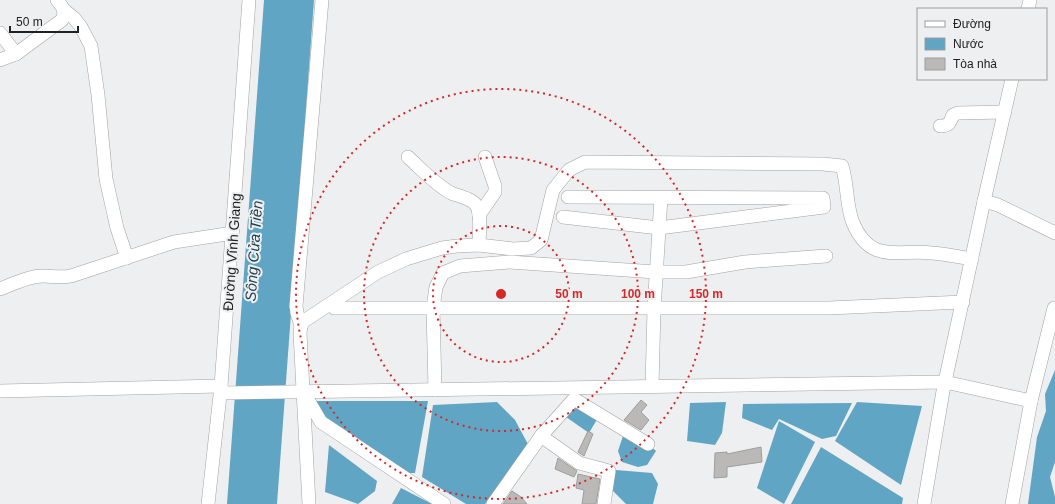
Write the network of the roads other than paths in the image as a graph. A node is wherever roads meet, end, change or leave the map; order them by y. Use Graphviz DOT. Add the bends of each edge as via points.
graph roads {
  1 [pos="249,0"];
  2 [pos="322,0"];
  3 [pos="61,5"];
  4 [pos="0,33"];
  5 [pos="16,54"];
  6 [pos="0,60"];
  7 [pos="1012,80"];
  8 [pos="1005,112"];
  9 [pos="940,126"];
  10 [pos="485,156"];
  11 [pos="408,157"];
  12 [pos="568,197"];
  13 [pos="661,198"];
  14 [pos="984,201"];
  15 [pos="479,215"];
  16 [pos="563,217"];
  17 [pos="659,228"];
  18 [pos="233,233"];
  19 [pos="1055,233"];
  20 [pos="479,245"];
  21 [pos="826,256"];
  22 [pos="127,258"];
  23 [pos="972,259"];
  24 [pos="656,272"];
  25 [pos="0,289"];
  26 [pos="963,302"];
  27 [pos="334,308"];
  28 [pos="433,308"];
  29 [pos="654,308"];
  30 [pos="1054,308"];
  31 [pos="301,326"];
  32 [pos="946,382"];
  33 [pos="652,386"];
  34 [pos="225,390"];
  35 [pos="435,390"];
  36 [pos="0,391"];
  37 [pos="298,392"];
  38 [pos="1031,401"];
  39 [pos="541,436"];
  40 [pos="648,444"];
  41 [pos="208,504"];
  42 [pos="309,504"];
  43 [pos="444,504"];
  44 [pos="493,504"];
  45 [pos="604,504"];
  46 [pos="924,504"];
  47 [pos="1012,504"];
  1 -- 18 [label="street, Đường Vĩnh Giang"];
  2 -- 31 [label="street" via="296,306"];
  3 -- 5 [label="street" via="64,15 62,20"];
  3 -- 22 [label="street" via="81,27 91,46 106,179"];
  4 -- 5 [label="street"];
  5 -- 6 [label="street"];
  7 -- 8 [label="street"];
  8 -- 9 [label="street" via="958,113 953,115 950,124"];
  8 -- 14 [label="street"];
  10 -- 15 [label="street" via="495,192"];
  11 -- 15 [label="street" via="443,187 475,203"];
  12 -- 13 [label="street"];
  13 -- 17 [label="street"];
  13 -- 17 [label="street" via="824,198 824,207"];
  14 -- 19 [label="street" via="998,205"];
  14 -- 23 [label="street"];
  15 -- 20 [label="street"];
  16 -- 17 [label="street"];
  17 -- 24 [label="street"];
  18 -- 22 [label="street" via="185,239"];
  18 -- 34 [label="street, Đường Vĩnh Giang"];
  20 -- 23 [label="street" via="513,249 531,248 541,240 553,190 569,170 585,162 823,164 842,166 853,224 863,239 875,250 891,253 932,252"];
  20 -- 31 [label="street" via="442,248 406,259 378,272 308,317"];
  21 -- 24 [label="street" via="745,262 686,272"];
  22 -- 25 [label="street" via="71,276 34,277"];
  23 -- 26 [label="street"];
  24 -- 28 [label="street" via="509,262 460,266 443,273 436,287"];
  24 -- 29 [label="street"];
  26 -- 29 [label="street" via="829,308"];
  26 -- 32 [label="street"];
  27 -- 28 [label="street"];
  28 -- 29 [label="street"];
  28 -- 35 [label="street"];
  29 -- 33 [label="street"];
  30 -- 38 [label="street"];
  31 -- 37 [label="street"];
  32 -- 33 [label="street"];
  32 -- 38 [label="street"];
  32 -- 46 [label="street"];
  33 -- 35 [label="street"];
  34 -- 36 [label="street"];
  34 -- 37 [label="street"];
  34 -- 41 [label="street, Đường Vĩnh Giang"];
  35 -- 37 [label="street"];
  37 -- 42 [label="street"];
  37 -- 43 [label="street" via="321,422"];
  38 -- 47 [label="street"];
  39 -- 40 [label="street" via="574,399"];
  39 -- 44 [label="street"];
  39 -- 45 [label="street" via="579,463 609,472"];
}
